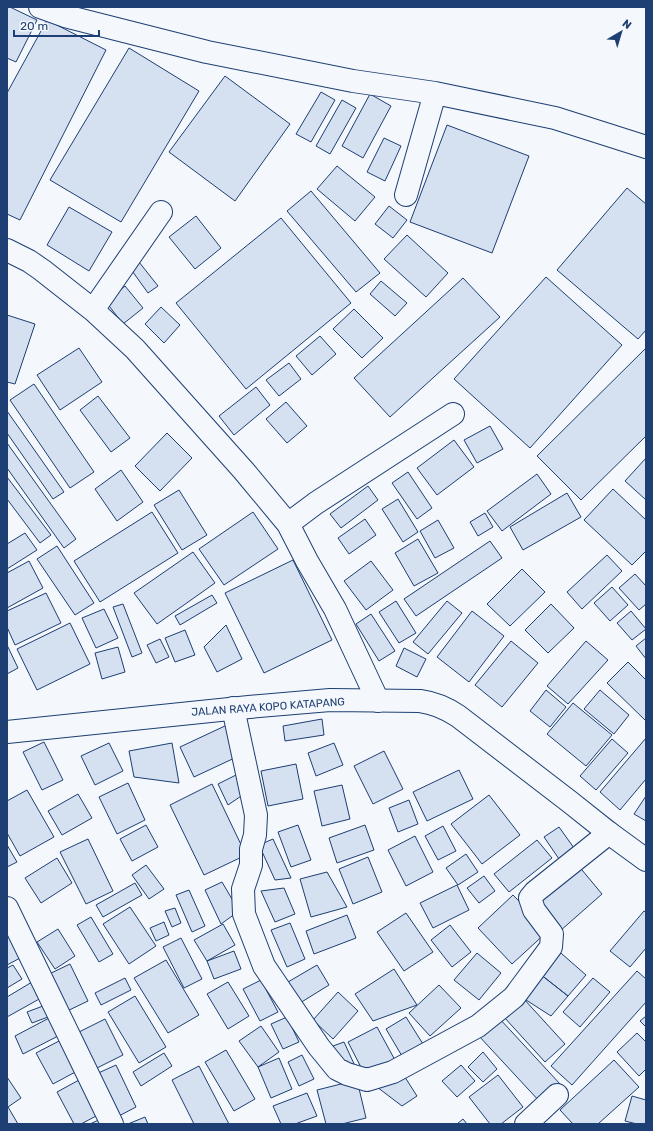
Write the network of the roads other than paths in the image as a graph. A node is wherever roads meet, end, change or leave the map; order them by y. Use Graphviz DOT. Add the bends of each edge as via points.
graph roads {
  1 [pos="40,7"];
  2 [pos="435,93"];
  3 [pos="646,147"];
  4 [pos="406,195"];
  5 [pos="161,212"];
  6 [pos="7,250"];
  7 [pos="93,310"];
  8 [pos="454,414"];
  9 [pos="288,524"];
  10 [pos="378,701"];
  11 [pos="233,708"];
  12 [pos="7,732"];
  13 [pos="609,833"];
  14 [pos="646,860"];
  15 [pos="7,908"];
  16 [pos="557,1095"];
  17 [pos="112,1124"];
  18 [pos="526,1124"];
  1 -- 2 [label="street" via="65,16 207,52"];
  2 -- 3 [label="street" via="555,118"];
  2 -- 4 [label="street"];
  5 -- 7 [label="street"];
  6 -- 7 [label="street" via="42,270"];
  7 -- 9 [label="street" via="135,349"];
  8 -- 9 [label="street" via="316,503"];
  9 -- 10 [label="street" via="335,609"];
  10 -- 11 [label="street, JALAN RAYA KOPO KATAPANG" via="330,700"];
  10 -- 13 [label="street, JALAN RAYA KOPO KATAPANG" via="420,701 446,708"];
  11 -- 12 [label="street, JALAN RAYA KOPO KATAPANG"];
  11 -- 13 [label="street" via="256,815 250,865 243,889 244,914 264,966 319,1047 337,1069 347,1074 367,1080 393,1072 478,1026 514,997 551,948 552,934 534,910 530,898"];
  13 -- 14 [label="street, JALAN RAYA KOPO KATAPANG"];
  15 -- 17 [label="street"];
  16 -- 18 [label="street"];
}
